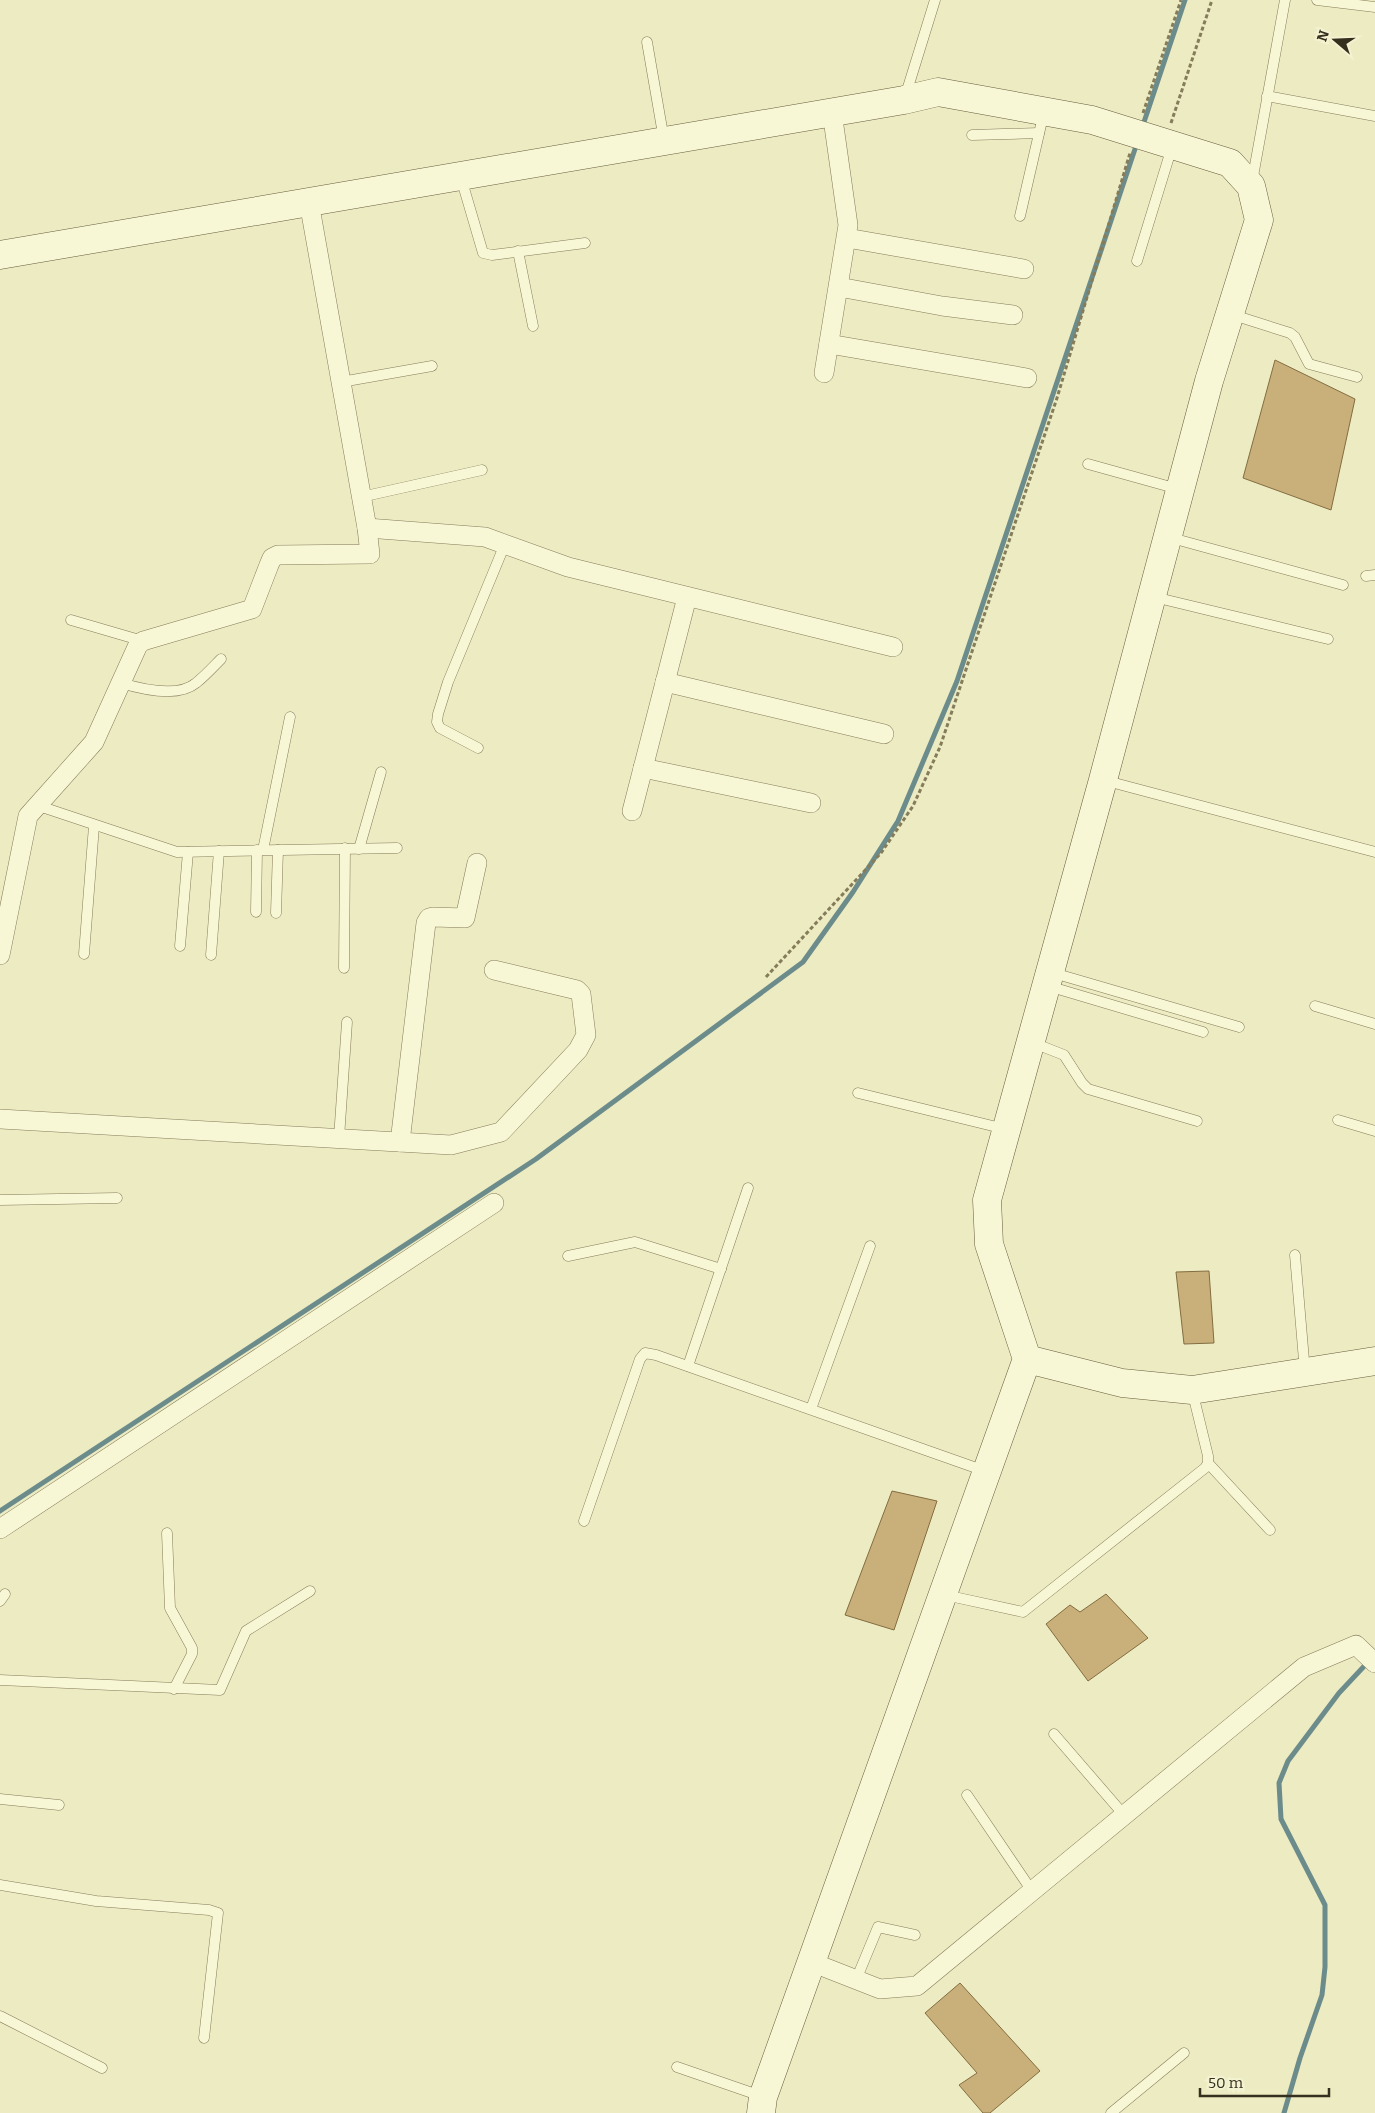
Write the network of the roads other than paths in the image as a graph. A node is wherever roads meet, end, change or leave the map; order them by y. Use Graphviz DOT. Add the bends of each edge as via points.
graph roads {
  1 [pos="935,0"];
  2 [pos="1285,0"];
  3 [pos="1318,0"];
  4 [pos="1375,7"];
  5 [pos="647,42"];
  6 [pos="1267,96"];
  7 [pos="904,100"];
  8 [pos="832,112"];
  9 [pos="1375,116"];
  10 [pos="1042,122"];
  11 [pos="972,135"];
  12 [pos="664,141"];
  13 [pos="1169,144"];
  14 [pos="460,176"];
  15 [pos="1251,186"];
  16 [pos="309,202"];
  17 [pos="1020,216"];
  18 [pos="847,238"];
  19 [pos="585,243"];
  20 [pos="518,252"];
  21 [pos="0,255"];
  22 [pos="1137,261"];
  23 [pos="1024,268"];
  24 [pos="839,287"];
  25 [pos="1230,314"];
  26 [pos="1013,315"];
  27 [pos="533,326"];
  28 [pos="829,344"];
  29 [pos="432,366"];
  30 [pos="824,373"];
  31 [pos="1357,377"];
  32 [pos="1027,378"];
  33 [pos="341,382"];
  34 [pos="1088,464"];
  35 [pos="482,470"];
  36 [pos="1180,489"];
  37 [pos="362,497"];
  38 [pos="367,528"];
  39 [pos="1167,536"];
  40 [pos="505,544"];
  41 [pos="1343,585"];
  42 [pos="687,596"];
  43 [pos="1150,596"];
  44 [pos="71,620"];
  45 [pos="1328,639"];
  46 [pos="143,641"];
  47 [pos="894,647"];
  48 [pos="221,659"];
  49 [pos="665,682"];
  50 [pos="121,683"];
  51 [pos="290,717"];
  52 [pos="884,734"];
  53 [pos="478,748"];
  54 [pos="643,768"];
  55 [pos="381,772"];
  56 [pos="1103,780"];
  57 [pos="812,803"];
  58 [pos="36,805"];
  59 [pos="632,811"];
  60 [pos="94,826"];
  61 [pos="345,848"];
  62 [pos="359,848"];
  63 [pos="397,848"];
  64 [pos="260,850"];
  65 [pos="278,850"];
  66 [pos="219,851"];
  67 [pos="188,852"];
  68 [pos="1375,852"];
  69 [pos="477,863"];
  70 [pos="256,912"];
  71 [pos="276,913"];
  72 [pos="180,946"];
  73 [pos="84,954"];
  74 [pos="0,955"];
  75 [pos="211,955"];
  76 [pos="344,968"];
  77 [pos="494,970"];
  78 [pos="1047,979"];
  79 [pos="1315,1006"];
  80 [pos="346,1022"];
  81 [pos="1375,1024"];
  82 [pos="1239,1027"];
  83 [pos="1203,1032"];
  84 [pos="1030,1042"];
  85 [pos="858,1094"];
  86 [pos="0,1119"];
  87 [pos="1338,1120"];
  88 [pos="1197,1121"];
  89 [pos="1006,1129"];
  90 [pos="1375,1131"];
  91 [pos="340,1138"];
  92 [pos="400,1142"];
  93 [pos="748,1188"];
  94 [pos="116,1198"];
  95 [pos="0,1200"];
  96 [pos="494,1203"];
  97 [pos="870,1246"];
  98 [pos="1295,1255"];
  99 [pos="568,1256"];
  100 [pos="721,1269"];
  101 [pos="1027,1359"];
  102 [pos="1375,1361"];
  103 [pos="688,1366"];
  104 [pos="1306,1373"];
  105 [pos="1192,1390"];
  106 [pos="811,1410"];
  107 [pos="1208,1463"];
  108 [pos="988,1472"];
  109 [pos="584,1521"];
  110 [pos="0,1529"];
  111 [pos="1270,1530"];
  112 [pos="167,1533"];
  113 [pos="310,1591"];
  114 [pos="944,1594"];
  115 [pos="1375,1663"];
  116 [pos="0,1680"];
  117 [pos="174,1689"];
  118 [pos="1054,1734"];
  119 [pos="967,1795"];
  120 [pos="0,1799"];
  121 [pos="59,1805"];
  122 [pos="1124,1815"];
  123 [pos="0,1885"];
  124 [pos="1032,1891"];
  125 [pos="915,1935"];
  126 [pos="812,1962"];
  127 [pos="856,1980"];
  128 [pos="0,2016"];
  129 [pos="204,2038"];
  130 [pos="1184,2053"];
  131 [pos="677,2067"];
  132 [pos="102,2068"];
  133 [pos="762,2105"];
  134 [pos="1111,2113"];
  1 -- 7 [label="lane"];
  2 -- 6 [label="lane"];
  3 -- 4 [label="lane"];
  5 -- 12 [label="lane"];
  6 -- 9 [label="lane"];
  6 -- 15 [label="lane"];
  7 -- 8 [label="street"];
  7 -- 10 [label="street" via="938,92"];
  8 -- 12 [label="street"];
  8 -- 18 [label="street"];
  10 -- 11 [label="lane"];
  10 -- 13 [label="street" via="1092,120"];
  10 -- 17 [label="lane"];
  12 -- 14 [label="street"];
  13 -- 15 [label="street" via="1230,163"];
  13 -- 22 [label="lane"];
  14 -- 16 [label="street"];
  14 -- 20 [label="lane" via="483,253"];
  15 -- 25 [label="street" via="1259,220"];
  16 -- 21 [label="street"];
  16 -- 33 [label="street"];
  18 -- 23 [label="street"];
  18 -- 24 [label="street"];
  19 -- 20 [label="lane"];
  20 -- 27 [label="lane"];
  24 -- 26 [label="street"];
  24 -- 28 [label="street"];
  25 -- 31 [label="lane" via="1290,332 1309,364"];
  25 -- 36 [label="street"];
  28 -- 30 [label="street"];
  28 -- 32 [label="street"];
  29 -- 33 [label="lane"];
  33 -- 37 [label="street"];
  34 -- 36 [label="lane"];
  35 -- 37 [label="lane"];
  36 -- 39 [label="street"];
  37 -- 38 [label="street"];
  38 -- 40 [label="street" via="485,537"];
  38 -- 46 [label="street" via="370,554 278,555 272,558 252,609"];
  39 -- 41 [label="lane"];
  39 -- 43 [label="street"];
  40 -- 42 [label="street" via="568,567"];
  40 -- 53 [label="lane" via="438,714 440,728"];
  42 -- 47 [label="street"];
  42 -- 49 [label="street"];
  43 -- 45 [label="lane"];
  43 -- 56 [label="street"];
  44 -- 46 [label="lane"];
  46 -- 50 [label="street" via="138,645"];
  48 -- 50 [label="lane" via="189,687 158,692"];
  49 -- 52 [label="street"];
  49 -- 54 [label="street"];
  50 -- 58 [label="street" via="94,742"];
  51 -- 64 [label="lane"];
  54 -- 57 [label="street"];
  54 -- 59 [label="street"];
  55 -- 62 [label="lane"];
  56 -- 68 [label="lane"];
  56 -- 78 [label="street"];
  58 -- 60 [label="lane"];
  58 -- 74 [label="street" via="28,816"];
  60 -- 67 [label="lane" via="167,850"];
  60 -- 73 [label="lane"];
  61 -- 62 [label="lane"];
  61 -- 65 [label="lane"];
  61 -- 76 [label="lane"];
  62 -- 63 [label="lane"];
  64 -- 65 [label="lane"];
  64 -- 66 [label="lane"];
  64 -- 70 [label="lane"];
  65 -- 71 [label="lane"];
  66 -- 67 [label="lane"];
  66 -- 75 [label="lane"];
  67 -- 72 [label="lane"];
  69 -- 92 [label="street" via="464,918 433,916 426,923"];
  77 -- 92 [label="street" via="577,990 581,994 583,1008 584,1043 501,1132 451,1145"];
  78 -- 82 [label="lane"];
  78 -- 83 [label="lane"];
  78 -- 84 [label="street"];
  79 -- 81 [label="lane"];
  80 -- 91 [label="lane"];
  84 -- 88 [label="lane" via="1064,1055 1088,1089"];
  84 -- 89 [label="street"];
  85 -- 89 [label="lane"];
  86 -- 91 [label="street"];
  87 -- 90 [label="lane"];
  89 -- 101 [label="street" via="987,1200 989,1244"];
  91 -- 92 [label="street"];
  93 -- 100 [label="lane"];
  94 -- 95 [label="lane"];
  96 -- 110 [label="street"];
  97 -- 106 [label="lane"];
  98 -- 104 [label="lane"];
  99 -- 100 [label="lane" via="635,1242"];
  100 -- 103 [label="lane"];
  101 -- 105 [label="street" via="1122,1383"];
  101 -- 108 [label="street"];
  102 -- 104 [label="street"];
  103 -- 106 [label="lane"];
  103 -- 109 [label="lane" via="645,1353 640,1359"];
  104 -- 105 [label="street"];
  105 -- 107 [label="lane"];
  106 -- 108 [label="lane"];
  107 -- 111 [label="lane"];
  107 -- 114 [label="lane" via="1023,1612"];
  108 -- 114 [label="street"];
  112 -- 117 [label="lane" via="170,1608 192,1648"];
  113 -- 117 [label="lane" via="246,1632 220,1690"];
  114 -- 126 [label="street"];
  115 -- 122 [label="street" via="1356,1645 1304,1667"];
  116 -- 117 [label="lane"];
  118 -- 122 [label="lane"];
  119 -- 124 [label="lane"];
  120 -- 121 [label="lane"];
  122 -- 124 [label="street"];
  123 -- 129 [label="lane" via="96,1901 218,1913"];
  124 -- 127 [label="street" via="917,1986 880,1989"];
  125 -- 127 [label="lane" via="878,1927"];
  126 -- 127 [label="street"];
  126 -- 133 [label="street"];
  128 -- 132 [label="lane"];
  130 -- 134 [label="lane"];
  131 -- 133 [label="lane"];
}
